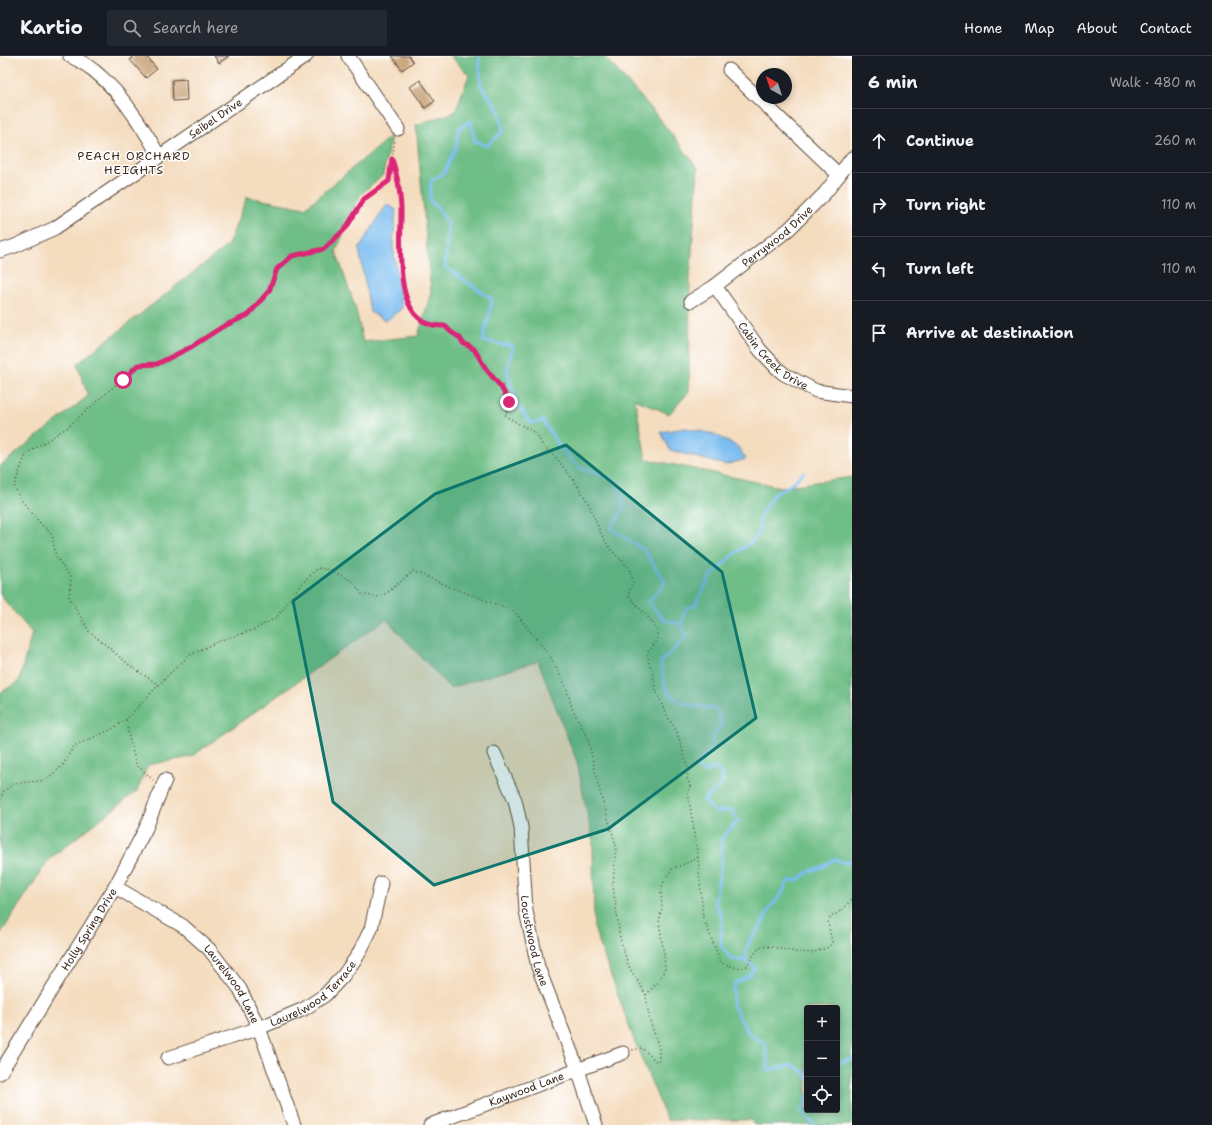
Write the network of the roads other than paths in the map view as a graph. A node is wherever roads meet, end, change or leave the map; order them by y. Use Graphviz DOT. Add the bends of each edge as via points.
graph roads {
  1 [pos="70,56"];
  2 [pos="306,56"];
  3 [pos="348,56"];
  4 [pos="728,70"];
  5 [pos="398,129"];
  6 [pos="159,156"];
  7 [pos="852,158"];
  8 [pos="839,175"];
  9 [pos="0,250"];
  10 [pos="715,286"];
  11 [pos="691,301"];
  12 [pos="852,396"];
  13 [pos="494,753"];
  14 [pos="165,780"];
  15 [pos="381,883"];
  16 [pos="115,887"];
  17 [pos="259,1028"];
  18 [pos="623,1053"];
  19 [pos="168,1058"];
  20 [pos="578,1070"];
  21 [pos="0,1073"];
  22 [pos="294,1125"];
  23 [pos="430,1125"];
  24 [pos="596,1125"];
  1 -- 6 [label="street" via="100,74 112,87 148,135"];
  2 -- 6 [label="street, Seibel Drive"];
  3 -- 5 [label="street"];
  4 -- 8 [label="street"];
  6 -- 9 [label="street, Seibel Drive" via="54,228"];
  7 -- 8 [label="street, Perrywood Drive"];
  8 -- 10 [label="street, Perrywood Drive" via="789,229"];
  10 -- 11 [label="street, Perrywood Drive"];
  10 -- 12 [label="street, Cabin Creek Drive" via="760,350 784,374 816,391"];
  13 -- 20 [label="street, Locustwood Lane" via="514,800 521,827 526,911 538,967"];
  14 -- 16 [label="street, Holly Spring Drive" via="146,828"];
  15 -- 17 [label="street, Laurelwood Terrace" via="371,929 358,955 343,976 325,994 304,1009"];
  16 -- 17 [label="street, Laurelwood Lane" via="183,926 209,949 240,989"];
  16 -- 21 [label="street, Holly Spring Drive"];
  17 -- 19 [label="street, Laurelwood Terrace"];
  17 -- 22 [label="street, Laurelwood Lane"];
  18 -- 20 [label="street, Kaywood Lane"];
  20 -- 23 [label="street, Kaywood Lane"];
  20 -- 24 [label="street, Locustwood Lane"];
}
